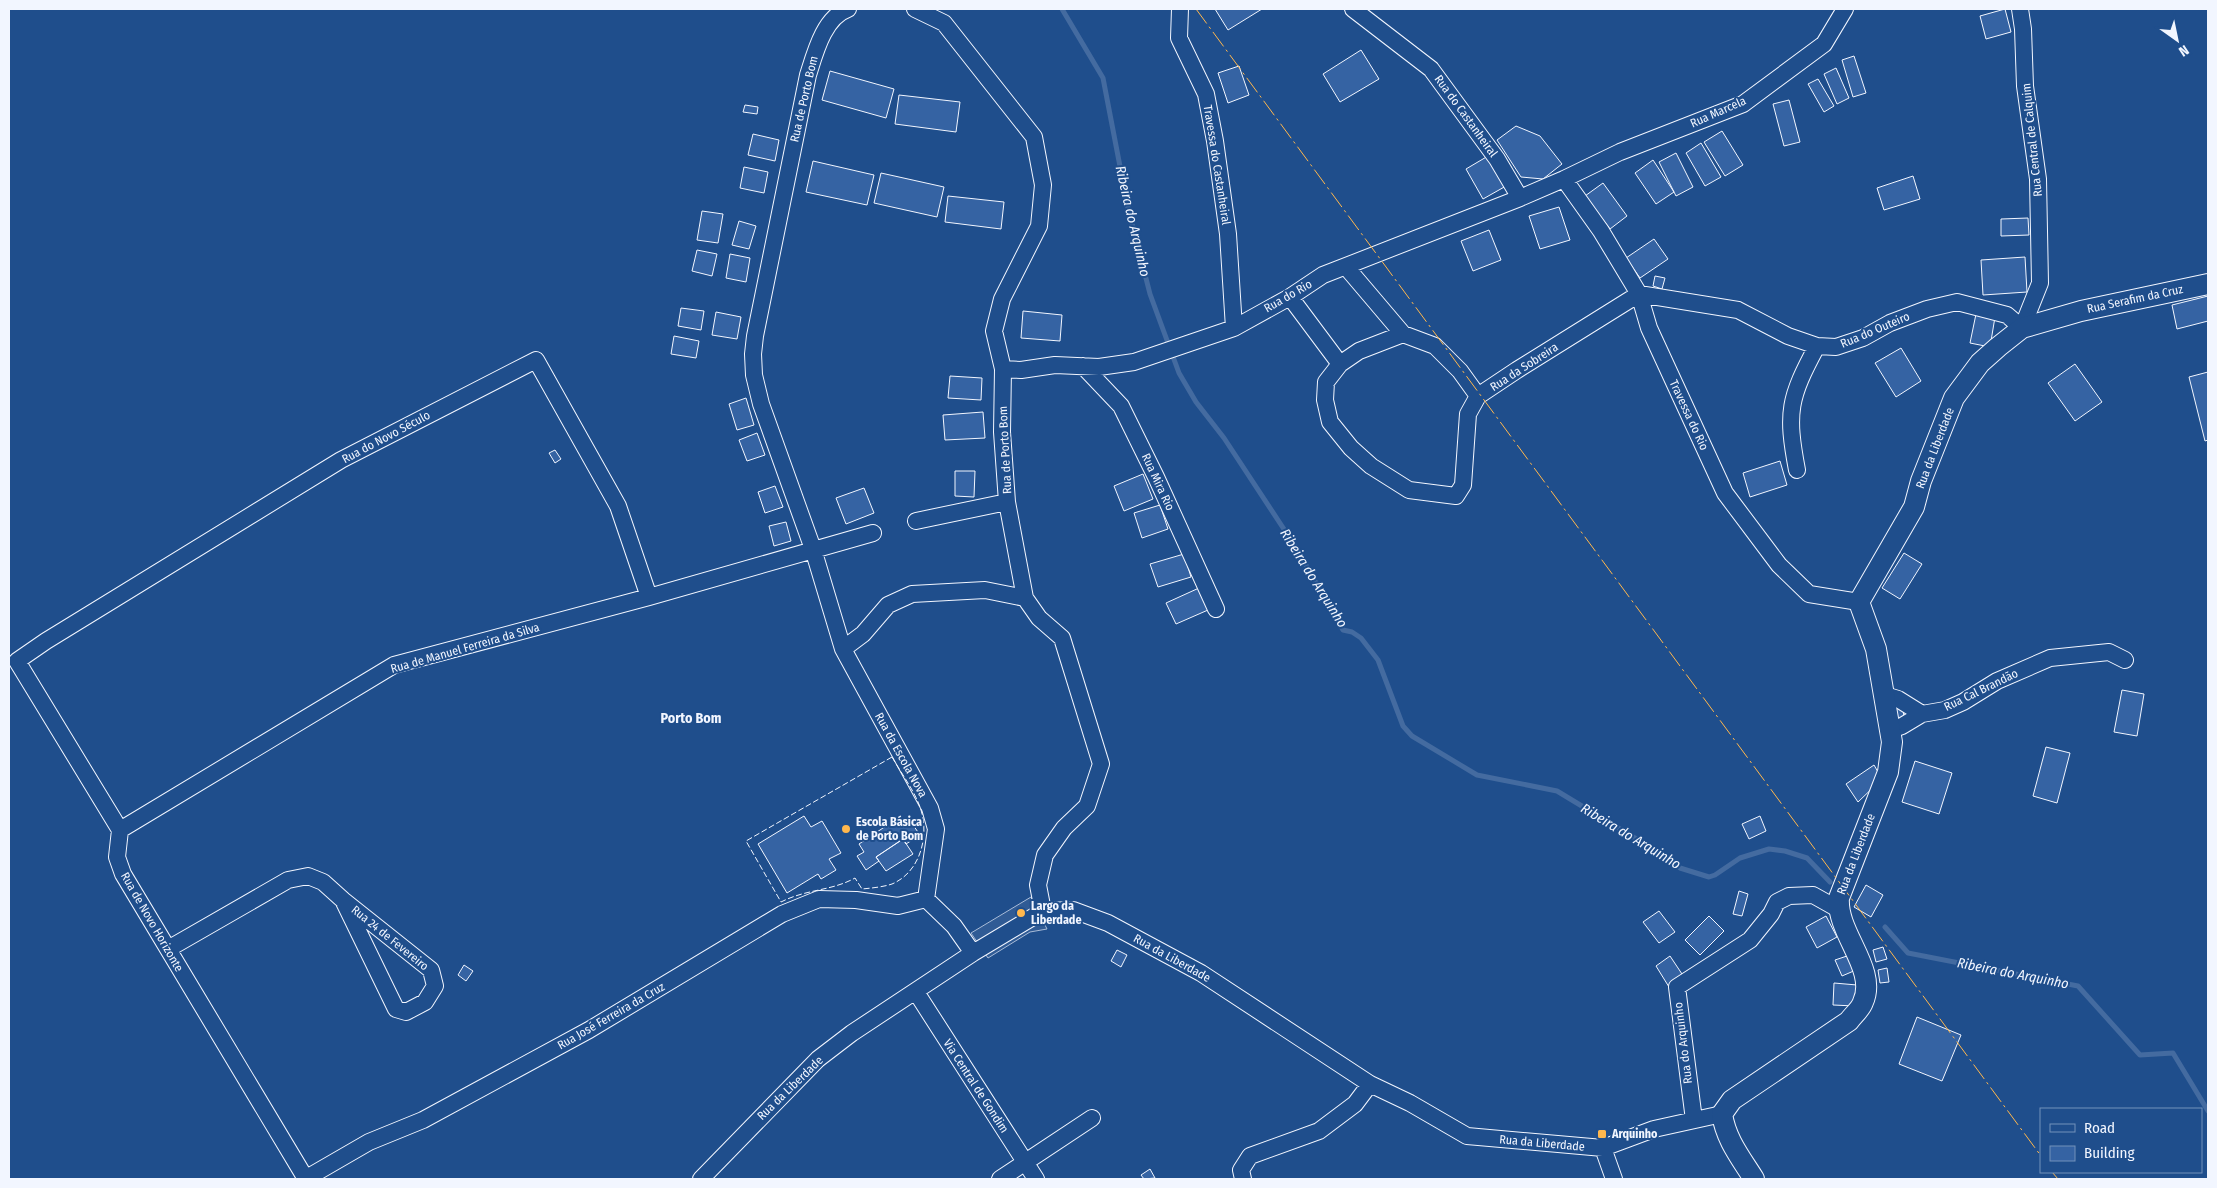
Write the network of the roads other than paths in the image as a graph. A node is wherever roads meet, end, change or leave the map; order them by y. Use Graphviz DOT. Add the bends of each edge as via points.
graph roads {
  1 [pos="848,9"];
  2 [pos="915,9"];
  3 [pos="1180,9"];
  4 [pos="1353,9"];
  5 [pos="1845,9"];
  6 [pos="2020,9"];
  7 [pos="1564,179"];
  8 [pos="1520,198"];
  9 [pos="1347,268"];
  10 [pos="2208,284"];
  11 [pos="1639,294"];
  12 [pos="1290,297"];
  13 [pos="1234,328"];
  14 [pos="2022,328"];
  15 [pos="1403,334"];
  16 [pos="1817,346"];
  17 [pos="1340,364"];
  18 [pos="1083,366"];
  19 [pos="1003,369"];
  20 [pos="1478,396"];
  21 [pos="1797,470"];
  22 [pos="1007,502"];
  23 [pos="916,521"];
  24 [pos="873,533"];
  25 [pos="813,549"];
  26 [pos="649,597"];
  27 [pos="1026,598"];
  28 [pos="1859,602"];
  29 [pos="1216,609"];
  30 [pos="843,649"];
  31 [pos="2126,660"];
  32 [pos="1885,695"];
  33 [pos="1922,714"];
  34 [pos="1891,730"];
  35 [pos="120,830"];
  36 [pos="926,899"];
  37 [pos="343,900"];
  38 [pos="1838,909"];
  39 [pos="1043,911"];
  40 [pos="168,949"];
  41 [pos="974,953"];
  42 [pos="916,992"];
  43 [pos="1370,1084"];
  44 [pos="1722,1114"];
  45 [pos="1092,1118"];
  46 [pos="1694,1120"];
  47 [pos="1603,1148"];
  48 [pos="1025,1162"];
  49 [pos="306,1179"];
  50 [pos="702,1179"];
  51 [pos="1000,1179"];
  52 [pos="1036,1179"];
  53 [pos="1242,1179"];
  54 [pos="1614,1179"];
  55 [pos="1754,1179"];
  1 -- 25 [label="street, Rua de Porto Bom" via="840,12 819,40 808,75 753,354 761,404"];
  2 -- 19 [label="street, Rua de Porto Bom" via="944,23 1034,137 1043,185 1039,226 1002,299 994,331"];
  3 -- 13 [label="street, Travessa do Castanheiral" via="1179,38 1206,94 1215,141 1228,234"];
  4 -- 8 [label="street, Rua do Castanheiral" via="1431,68 1497,159"];
  5 -- 7 [label="street, Rua Marcela" via="1824,44 1742,104 1620,152"];
  6 -- 14 [label="street, Rua Central de Calquim" via="2025,86 2038,179 2040,283"];
  7 -- 8 [label="street, Rua do Rio"];
  7 -- 11 [label="street, Travessa do Rio" via="1602,231"];
  8 -- 9 [label="street, Rua do Rio"];
  9 -- 12 [label="street, Rua do Rio" via="1323,276"];
  9 -- 15 [label="street"];
  10 -- 14 [label="street, Rua Serafim da Cruz"];
  11 -- 16 [label="street, Rua do Outeiro" via="1738,310 1788,336"];
  11 -- 20 [label="street, Rua da Sobreira"];
  11 -- 28 [label="street, Travessa do Rio" via="1649,328 1725,493 1780,565 1809,594"];
  12 -- 13 [label="street, Rua do Rio"];
  12 -- 17 [label="street"];
  13 -- 18 [label="street, Rua do Rio" via="1134,362"];
  14 -- 16 [label="street, Rua do Outeiro" via="2007,315 1957,302 1899,319 1863,338 1836,347"];
  14 -- 28 [label="street, Rua da Liberdade" via="1980,363 1954,398 1914,507"];
  15 -- 17 [label="street" via="1359,351"];
  15 -- 20 [label="street, Rua da Sobreira" via="1435,346 1460,371"];
  16 -- 21 [label="street" via="1799,379 1792,401 1790,432"];
  17 -- 20 [label="street" via="1326,382 1330,422 1371,466 1409,490 1456,496 1463,485 1468,414"];
  18 -- 19 [label="street, Rua do Rio" via="1055,364 1021,370"];
  18 -- 29 [label="street, Rua Mira Rio" via="1121,406"];
  19 -- 22 [label="street, Rua de Porto Bom" via="1002,432"];
  22 -- 23 [label="street"];
  22 -- 27 [label="street, Rua de Porto Bom"];
  24 -- 25 [label="street, Rua de Manuel Ferreira da Silva"];
  25 -- 26 [label="street, Rua de Manuel Ferreira da Silva"];
  25 -- 30 [label="street, Rua da Escola Nova"];
  26 -- 35 [label="street, Rua de Manuel Ferreira da Silva" via="394,665"];
  26 -- 35 [label="street, Rua do Novo Século" via="618,506 536,360 341,460 46,640 17,661"];
  27 -- 30 [label="street" via="985,590 912,594 888,605 863,634"];
  27 -- 39 [label="street, Rua de Porto Bom" via="1038,618 1062,638 1101,764 1087,806 1064,828 1045,855 1038,884"];
  28 -- 32 [label="street, Rua da Liberdade" via="1876,648"];
  30 -- 36 [label="street, Rua da Escola Nova" via="930,808 936,829"];
  31 -- 33 [label="street, Rua Cal Brandão" via="2109,652 2050,658 1997,681 1945,710"];
  32 -- 33 [label="street" via="1898,698"];
  32 -- 34 [label="street, Rua da Liberdade"];
  33 -- 34 [label="street, Rua Cal Brandão"];
  34 -- 38 [label="street, Rua da Liberdade" via="1888,772 1839,898"];
  35 -- 40 [label="street, Rua de Novo Horizonte" via="117,858 123,874"];
  36 -- 41 [label="street" via="954,926"];
  36 -- 49 [label="street, Rua José Ferreira da Cruz" via="898,906 819,899 782,914 589,1030 423,1120 369,1142"];
  37 -- 37 [label="street, Rua 24 de Fevereiro" via="396,1009 406,1012 426,1002 435,986 431,970"];
  37 -- 40 [label="street, Rua 24 de Fevereiro" via="322,882 308,876 288,880"];
  38 -- 44 [label="street, Rua da Liberdade" via="1864,971 1867,986 1863,1003 1849,1021 1732,1100"];
  38 -- 46 [label="street, Rua do Arquinho" via="1813,895 1789,896 1777,902 1750,940 1677,987"];
  39 -- 41 [label="street, Rua da Liberdade"];
  39 -- 43 [label="street, Rua da Liberdade" via="1073,910 1108,923 1201,973"];
  40 -- 49 [label="street, Rua de Novo Horizonte"];
  41 -- 42 [label="street, Rua da Liberdade"];
  42 -- 48 [label="street, Via Central de Gondim"];
  42 -- 50 [label="street, Rua da Liberdade" via="818,1059"];
  43 -- 47 [label="street, Rua da Liberdade" via="1467,1136"];
  43 -- 53 [label="street" via="1355,1104 1319,1131 1250,1156 1242,1170"];
  44 -- 46 [label="street, Rua da Liberdade"];
  44 -- 55 [label="street" via="1724,1130"];
  45 -- 48 [label="street"];
  46 -- 47 [label="street, Rua da Liberdade" via="1654,1129"];
  47 -- 54 [label="street"];
  48 -- 51 [label="street"];
  48 -- 52 [label="street, Via Central de Gondim"];
}
